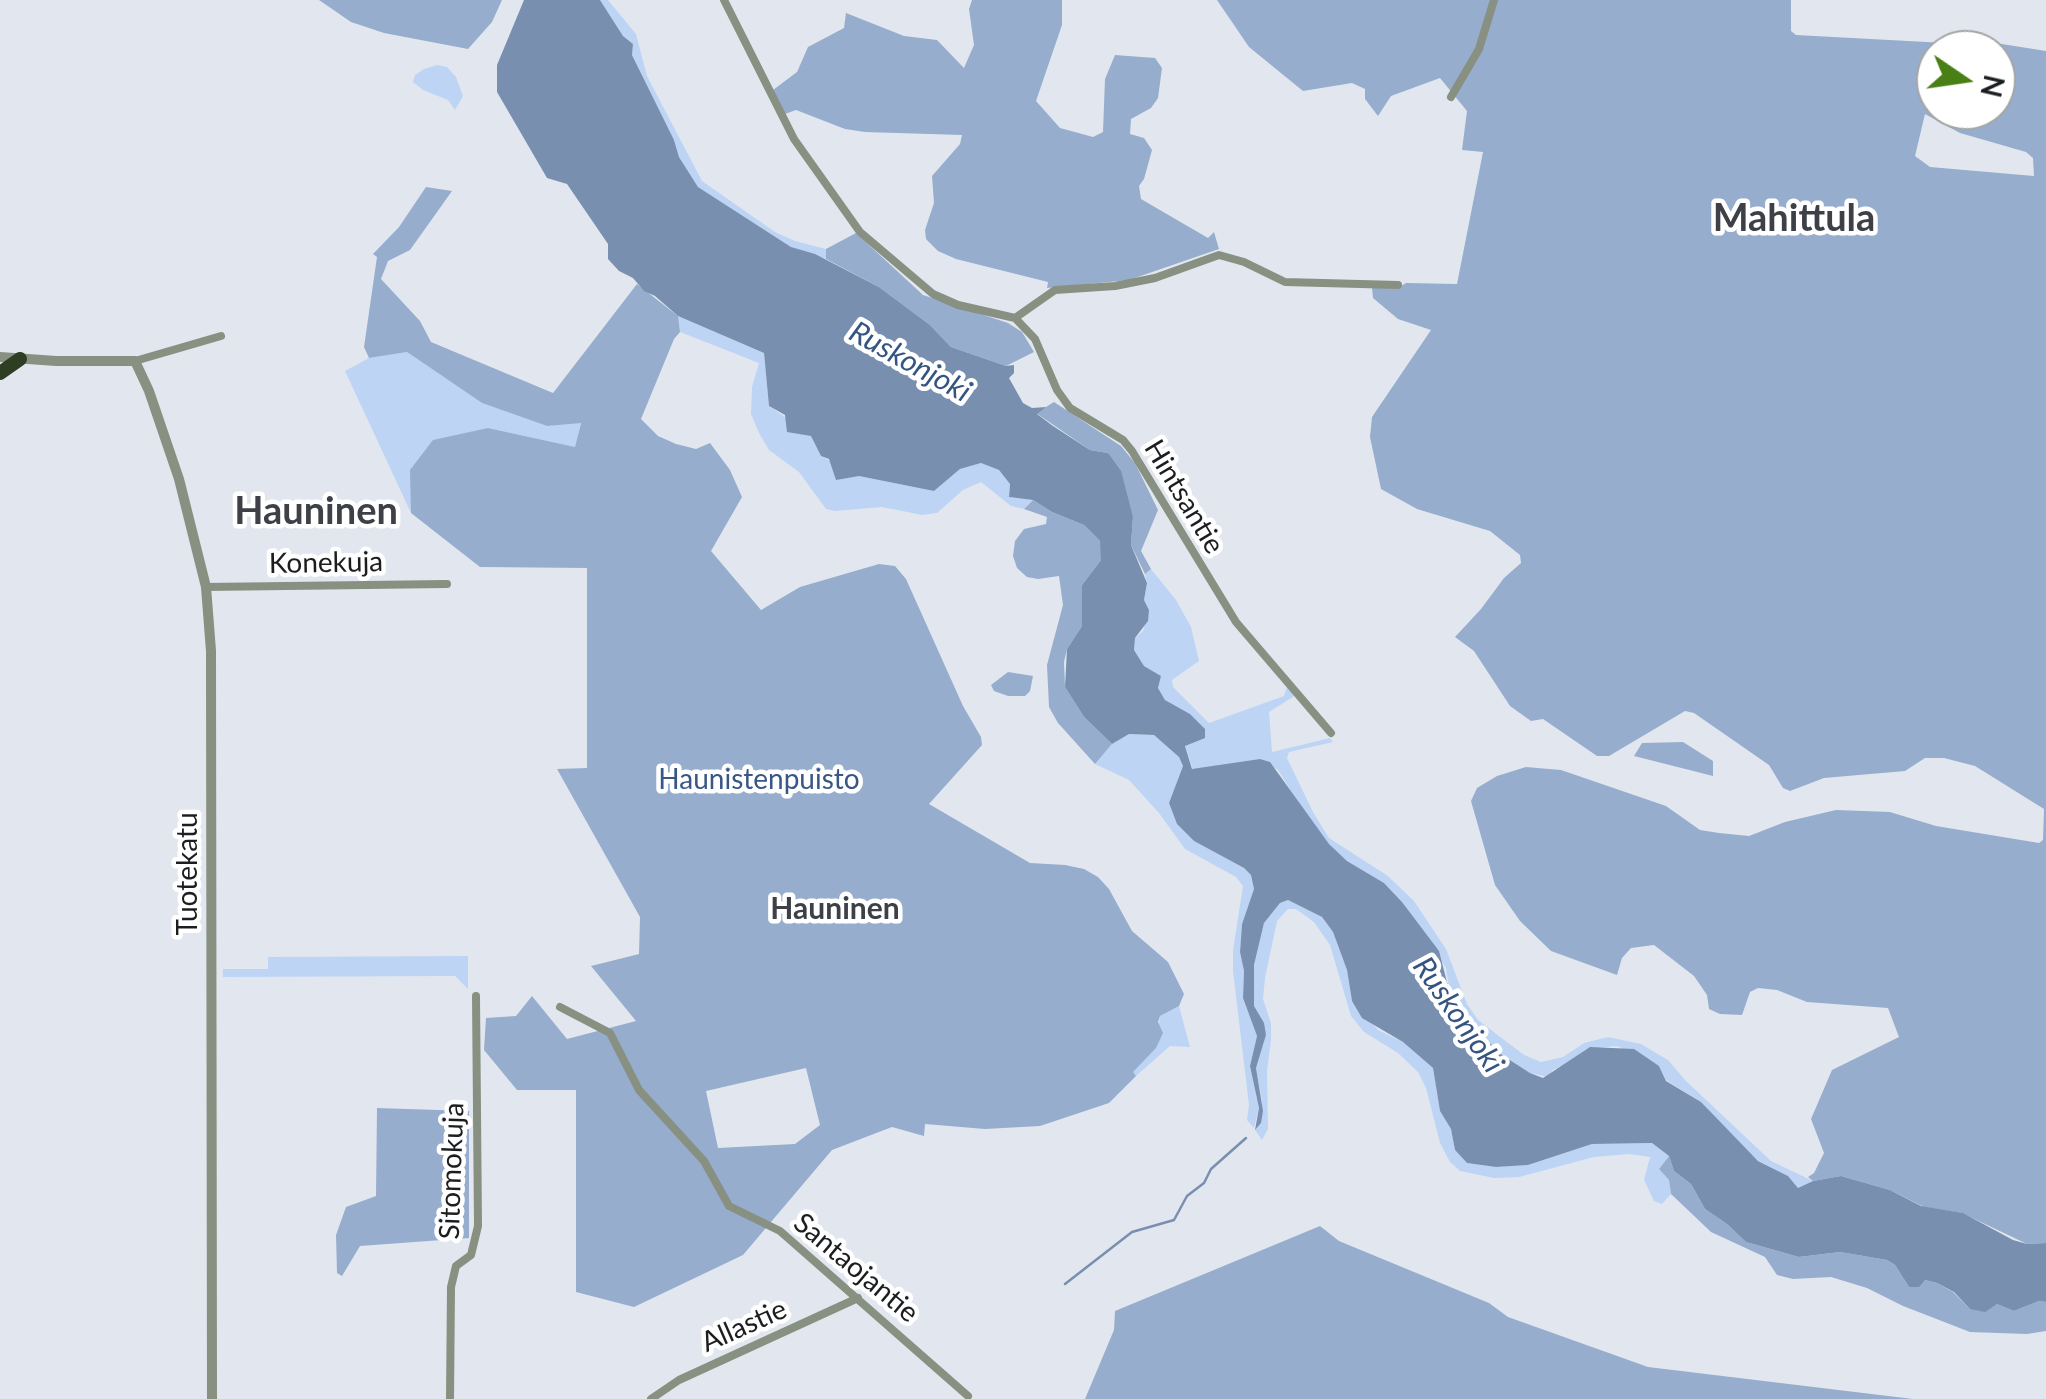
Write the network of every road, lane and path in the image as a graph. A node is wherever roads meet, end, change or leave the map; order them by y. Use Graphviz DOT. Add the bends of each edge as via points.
graph roads {
  1 [pos="724,0"];
  2 [pos="1494,0"];
  3 [pos="1451,97"];
  4 [pos="1398,284"];
  5 [pos="1015,318"];
  6 [pos="221,336"];
  7 [pos="0,356"];
  8 [pos="20,358"];
  9 [pos="135,360"];
  10 [pos="0,374"];
  11 [pos="447,584"];
  12 [pos="206,587"];
  13 [pos="1331,733"];
  14 [pos="476,996"];
  15 [pos="560,1007"];
  16 [pos="858,1298"];
  17 [pos="968,1396"];
  18 [pos="212,1399"];
  19 [pos="450,1399"];
  20 [pos="651,1399"];
  1 -- 5 [label="street" via="794,140 860,232 932,294"];
  2 -- 3 [label="street" via="1478,49"];
  4 -- 5 [label="street" via="1285,282 1219,255 1154,278 1055,290"];
  5 -- 13 [label="street, Hintsantie" via="1035,340 1070,408 1132,451 1236,622"];
  6 -- 9 [label="street"];
  7 -- 8 [label="street"];
  8 -- 9 [label="street"];
  8 -- 10 [label="highway"];
  9 -- 12 [label="street, Tuotekatu" via="173,461"];
  11 -- 12 [label="street, Konekuja"];
  12 -- 18 [label="street, Tuotekatu"];
  14 -- 19 [label="street, Sitomokuja" via="478,1226 471,1256 456,1266 451,1287"];
  15 -- 16 [label="street, Santaojantie" via="610,1034 639,1090 704,1161 729,1206 780,1231"];
  16 -- 17 [label="street, Santaojantie"];
  16 -- 20 [label="street, Allastie"];
}
